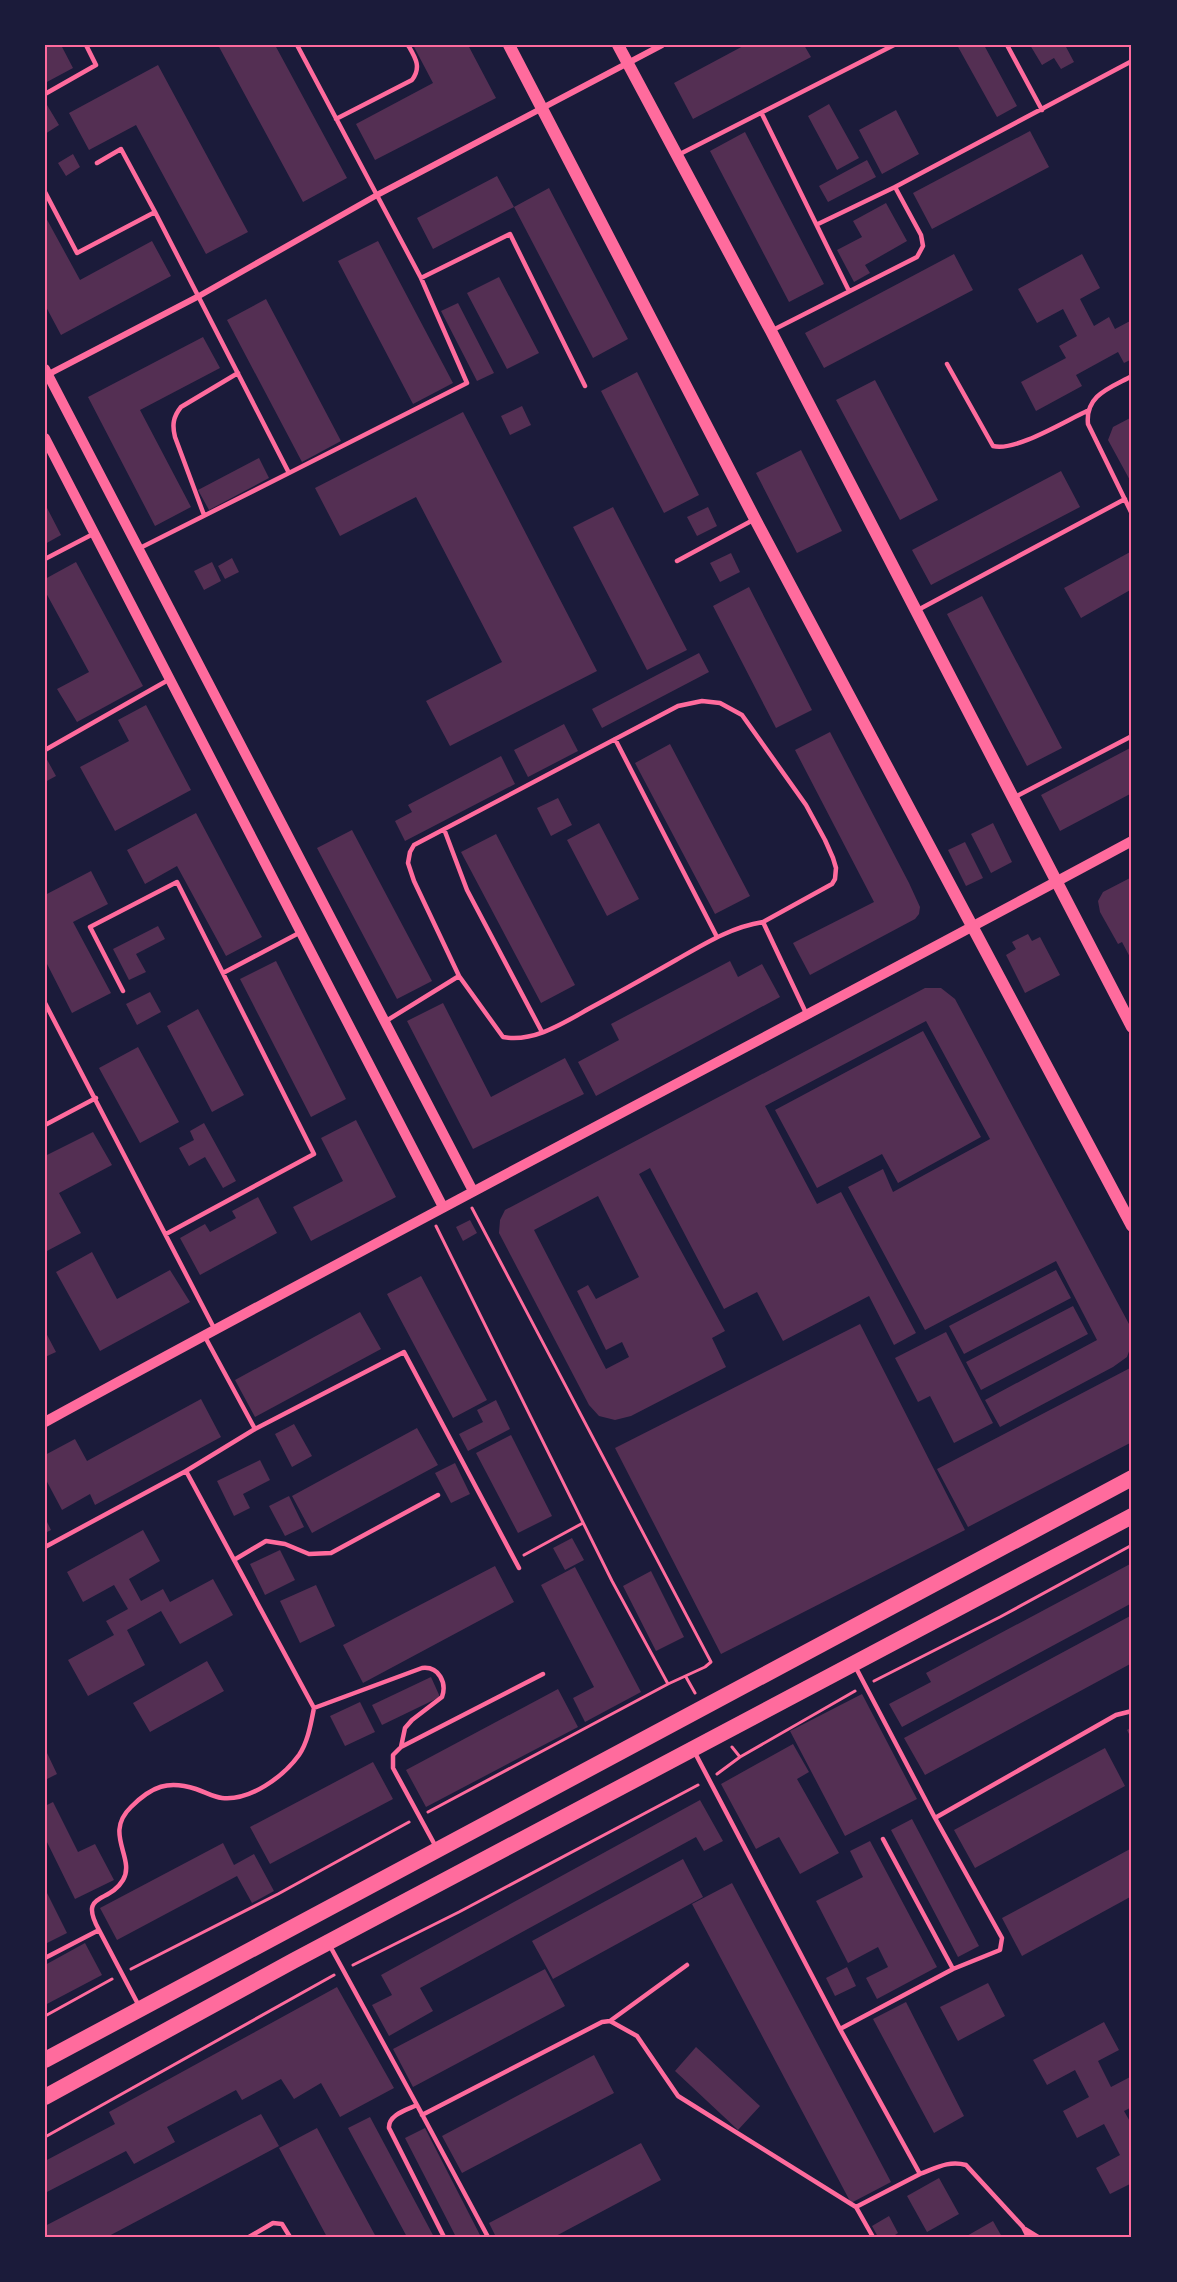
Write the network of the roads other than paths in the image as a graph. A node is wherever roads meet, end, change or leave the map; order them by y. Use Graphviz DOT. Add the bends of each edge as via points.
graph roads {
  1 [pos="86,45"];
  2 [pos="297,45"];
  3 [pos="408,45"];
  4 [pos="508,45"];
  5 [pos="618,45"];
  6 [pos="662,45"];
  7 [pos="894,45"];
  8 [pos="1008,45"];
  9 [pos="1132,61"];
  10 [pos="628,63"];
  11 [pos="45,94"];
  12 [pos="543,109"];
  13 [pos="1042,110"];
  14 [pos="762,114"];
  15 [pos="336,119"];
  16 [pos="678,155"];
  17 [pos="97,163"];
  18 [pos="895,187"];
  19 [pos="45,192"];
  20 [pos="377,195"];
  21 [pos="155,212"];
  22 [pos="818,224"];
  23 [pos="421,278"];
  24 [pos="849,291"];
  25 [pos="199,296"];
  26 [pos="771,331"];
  27 [pos="947,364"];
  28 [pos="46,373"];
  29 [pos="238,373"];
  30 [pos="1132,376"];
  31 [pos="585,386"];
  32 [pos="1087,411"];
  33 [pos="45,438"];
  34 [pos="290,473"];
  35 [pos="1125,499"];
  36 [pos="1132,514"];
  37 [pos="204,515"];
  38 [pos="755,519"];
  39 [pos="95,533"];
  40 [pos="140,548"];
  41 [pos="45,559"];
  42 [pos="677,561"];
  43 [pos="916,611"];
  44 [pos="170,679"];
  45 [pos="1132,736"];
  46 [pos="615,739"];
  47 [pos="45,750"];
  48 [pos="1013,798"];
  49 [pos="444,829"];
  50 [pos="1132,842"];
  51 [pos="1057,882"];
  52 [pos="763,922"];
  53 [pos="972,926"];
  54 [pos="302,931"];
  55 [pos="717,937"];
  56 [pos="223,973"];
  57 [pos="459,976"];
  58 [pos="123,991"];
  59 [pos="45,1002"];
  60 [pos="807,1016"];
  61 [pos="385,1021"];
  62 [pos="1132,1028"];
  63 [pos="542,1032"];
  64 [pos="96,1098"];
  65 [pos="45,1125"];
  66 [pos="469,1194"];
  67 [pos="443,1207"];
  68 [pos="1132,1226"];
  69 [pos="166,1234"];
  70 [pos="215,1330"];
  71 [pos="204,1335"];
  72 [pos="45,1422"];
  73 [pos="255,1429"];
  74 [pos="186,1471"];
  75 [pos="1132,1478"];
  76 [pos="438,1495"];
  77 [pos="1132,1516"];
  78 [pos="45,1547"];
  79 [pos="234,1560"];
  80 [pos="519,1568"];
  81 [pos="853,1664"];
  82 [pos="543,1674"];
  83 [pos="314,1708"];
  84 [pos="1132,1711"];
  85 [pos="401,1747"];
  86 [pos="692,1749"];
  87 [pos="934,1818"];
  88 [pos="884,1839"];
  89 [pos="437,1849"];
  90 [pos="99,1930"];
  91 [pos="329,1943"];
  92 [pos="45,1958"];
  93 [pos="687,1965"];
  94 [pos="953,1969"];
  95 [pos="140,2008"];
  96 [pos="610,2021"];
  97 [pos="840,2029"];
  98 [pos="45,2060"];
  99 [pos="45,2097"];
  100 [pos="417,2105"];
  101 [pos="422,2115"];
  102 [pos="920,2174"];
  103 [pos="856,2207"];
  104 [pos="1023,2228"];
  105 [pos="249,2237"];
  106 [pos="290,2237"];
  107 [pos="444,2237"];
  108 [pos="488,2237"];
  109 [pos="873,2237"];
  110 [pos="1028,2237"];
  111 [pos="1038,2237"];
  1 -- 11 [label="lane" via="96,65"];
  2 -- 15 [label="lane"];
  3 -- 15 [label="lane" via="418,67 412,80"];
  4 -- 12 [label="main road"];
  5 -- 10 [label="main road"];
  6 -- 10 [label="street"];
  7 -- 14 [label="lane"];
  8 -- 13 [label="lane"];
  9 -- 13 [label="lane"];
  10 -- 12 [label="street"];
  10 -- 16 [label="main road"];
  12 -- 20 [label="street"];
  12 -- 38 [label="main road"];
  13 -- 18 [label="lane"];
  14 -- 16 [label="lane"];
  14 -- 22 [label="lane"];
  15 -- 20 [label="lane"];
  16 -- 26 [label="main road"];
  17 -- 21 [label="lane" via="121,149"];
  18 -- 22 [label="lane"];
  18 -- 24 [label="lane" via="923,246 916,257"];
  19 -- 21 [label="lane" via="77,253"];
  20 -- 23 [label="lane"];
  20 -- 25 [label="street"];
  21 -- 25 [label="lane"];
  22 -- 24 [label="lane"];
  23 -- 31 [label="lane" via="510,234"];
  23 -- 34 [label="lane" via="467,383"];
  24 -- 26 [label="lane"];
  25 -- 28 [label="street"];
  25 -- 29 [label="lane"];
  26 -- 43 [label="main road"];
  27 -- 32 [label="lane" via="993,446 1014,445"];
  28 -- 40 [label="street"];
  29 -- 34 [label="lane"];
  29 -- 37 [label="lane" via="181,408 172,426"];
  30 -- 32 [label="lane" via="1102,393"];
  32 -- 35 [label="lane" via="1089,424"];
  33 -- 39 [label="street"];
  34 -- 37 [label="lane"];
  35 -- 36 [label="lane"];
  35 -- 43 [label="lane"];
  37 -- 40 [label="lane"];
  38 -- 42 [label="lane"];
  38 -- 53 [label="main road"];
  39 -- 41 [label="lane"];
  39 -- 44 [label="street"];
  40 -- 61 [label="street"];
  43 -- 48 [label="main road"];
  44 -- 47 [label="lane"];
  44 -- 54 [label="street"];
  45 -- 48 [label="lane"];
  46 -- 49 [label="lane"];
  46 -- 52 [label="lane" via="678,706 702,701 720,703 742,715 806,805 836,868 835,879 827,888"];
  46 -- 55 [label="lane"];
  48 -- 51 [label="main road"];
  49 -- 57 [label="lane" via="414,845 408,863"];
  49 -- 63 [label="lane" via="467,890"];
  50 -- 51 [label="street"];
  51 -- 53 [label="street"];
  51 -- 62 [label="main road"];
  52 -- 55 [label="lane"];
  52 -- 60 [label="lane"];
  53 -- 60 [label="street"];
  53 -- 68 [label="main road"];
  54 -- 56 [label="lane"];
  54 -- 67 [label="street"];
  55 -- 63 [label="lane"];
  56 -- 58 [label="lane" via="177,882 90,927"];
  56 -- 69 [label="lane" via="314,1154"];
  57 -- 61 [label="lane"];
  57 -- 63 [label="lane" via="503,1037 518,1040"];
  59 -- 64 [label="lane"];
  60 -- 66 [label="street"];
  61 -- 66 [label="street"];
  64 -- 65 [label="lane"];
  64 -- 69 [label="lane"];
  66 -- 67 [label="street"];
  67 -- 70 [label="street"];
  69 -- 70 [label="lane"];
  70 -- 71 [label="street"];
  71 -- 72 [label="street"];
  71 -- 73 [label="lane"];
  73 -- 74 [label="lane"];
  73 -- 80 [label="lane" via="404,1352"];
  74 -- 78 [label="lane"];
  74 -- 79 [label="lane"];
  75 -- 89 [label="highway"];
  76 -- 79 [label="lane" via="331,1553 309,1554 266,1541"];
  77 -- 81 [label="highway"];
  79 -- 83 [label="lane"];
  81 -- 86 [label="highway"];
  81 -- 87 [label="lane"];
  82 -- 85 [label="lane"];
  83 -- 85 [label="lane" via="429,1667 437,1671 443,1683 442,1697 405,1728"];
  83 -- 90 [label="lane" via="300,1754 282,1774 257,1790 237,1798 220,1798 170,1784 130,1808 122,1817 119,1835 126,1869 124,1879 91,1908"];
  84 -- 87 [label="lane" via="1116,1715"];
  85 -- 89 [label="lane" via="393,1755 393,1768"];
  86 -- 91 [label="highway"];
  86 -- 97 [label="lane"];
  87 -- 94 [label="lane" via="1002,1938 1000,1950"];
  88 -- 94 [label="lane"];
  89 -- 95 [label="highway"];
  90 -- 92 [label="lane"];
  90 -- 95 [label="lane"];
  91 -- 99 [label="highway"];
  91 -- 100 [label="lane"];
  93 -- 96 [label="lane"];
  94 -- 97 [label="lane"];
  95 -- 98 [label="highway"];
  96 -- 101 [label="lane"];
  96 -- 103 [label="lane" via="638,2036 678,2096"];
  97 -- 102 [label="lane"];
  100 -- 101 [label="lane"];
  100 -- 107 [label="lane" via="392,2118 388,2128"];
  101 -- 108 [label="lane"];
  102 -- 103 [label="lane"];
  102 -- 104 [label="lane" via="947,2163 966,2165"];
  103 -- 109 [label="lane"];
  104 -- 110 [label="lane"];
  104 -- 111 [label="lane"];
  105 -- 106 [label="lane" via="273,2223 282,2224"];
}
